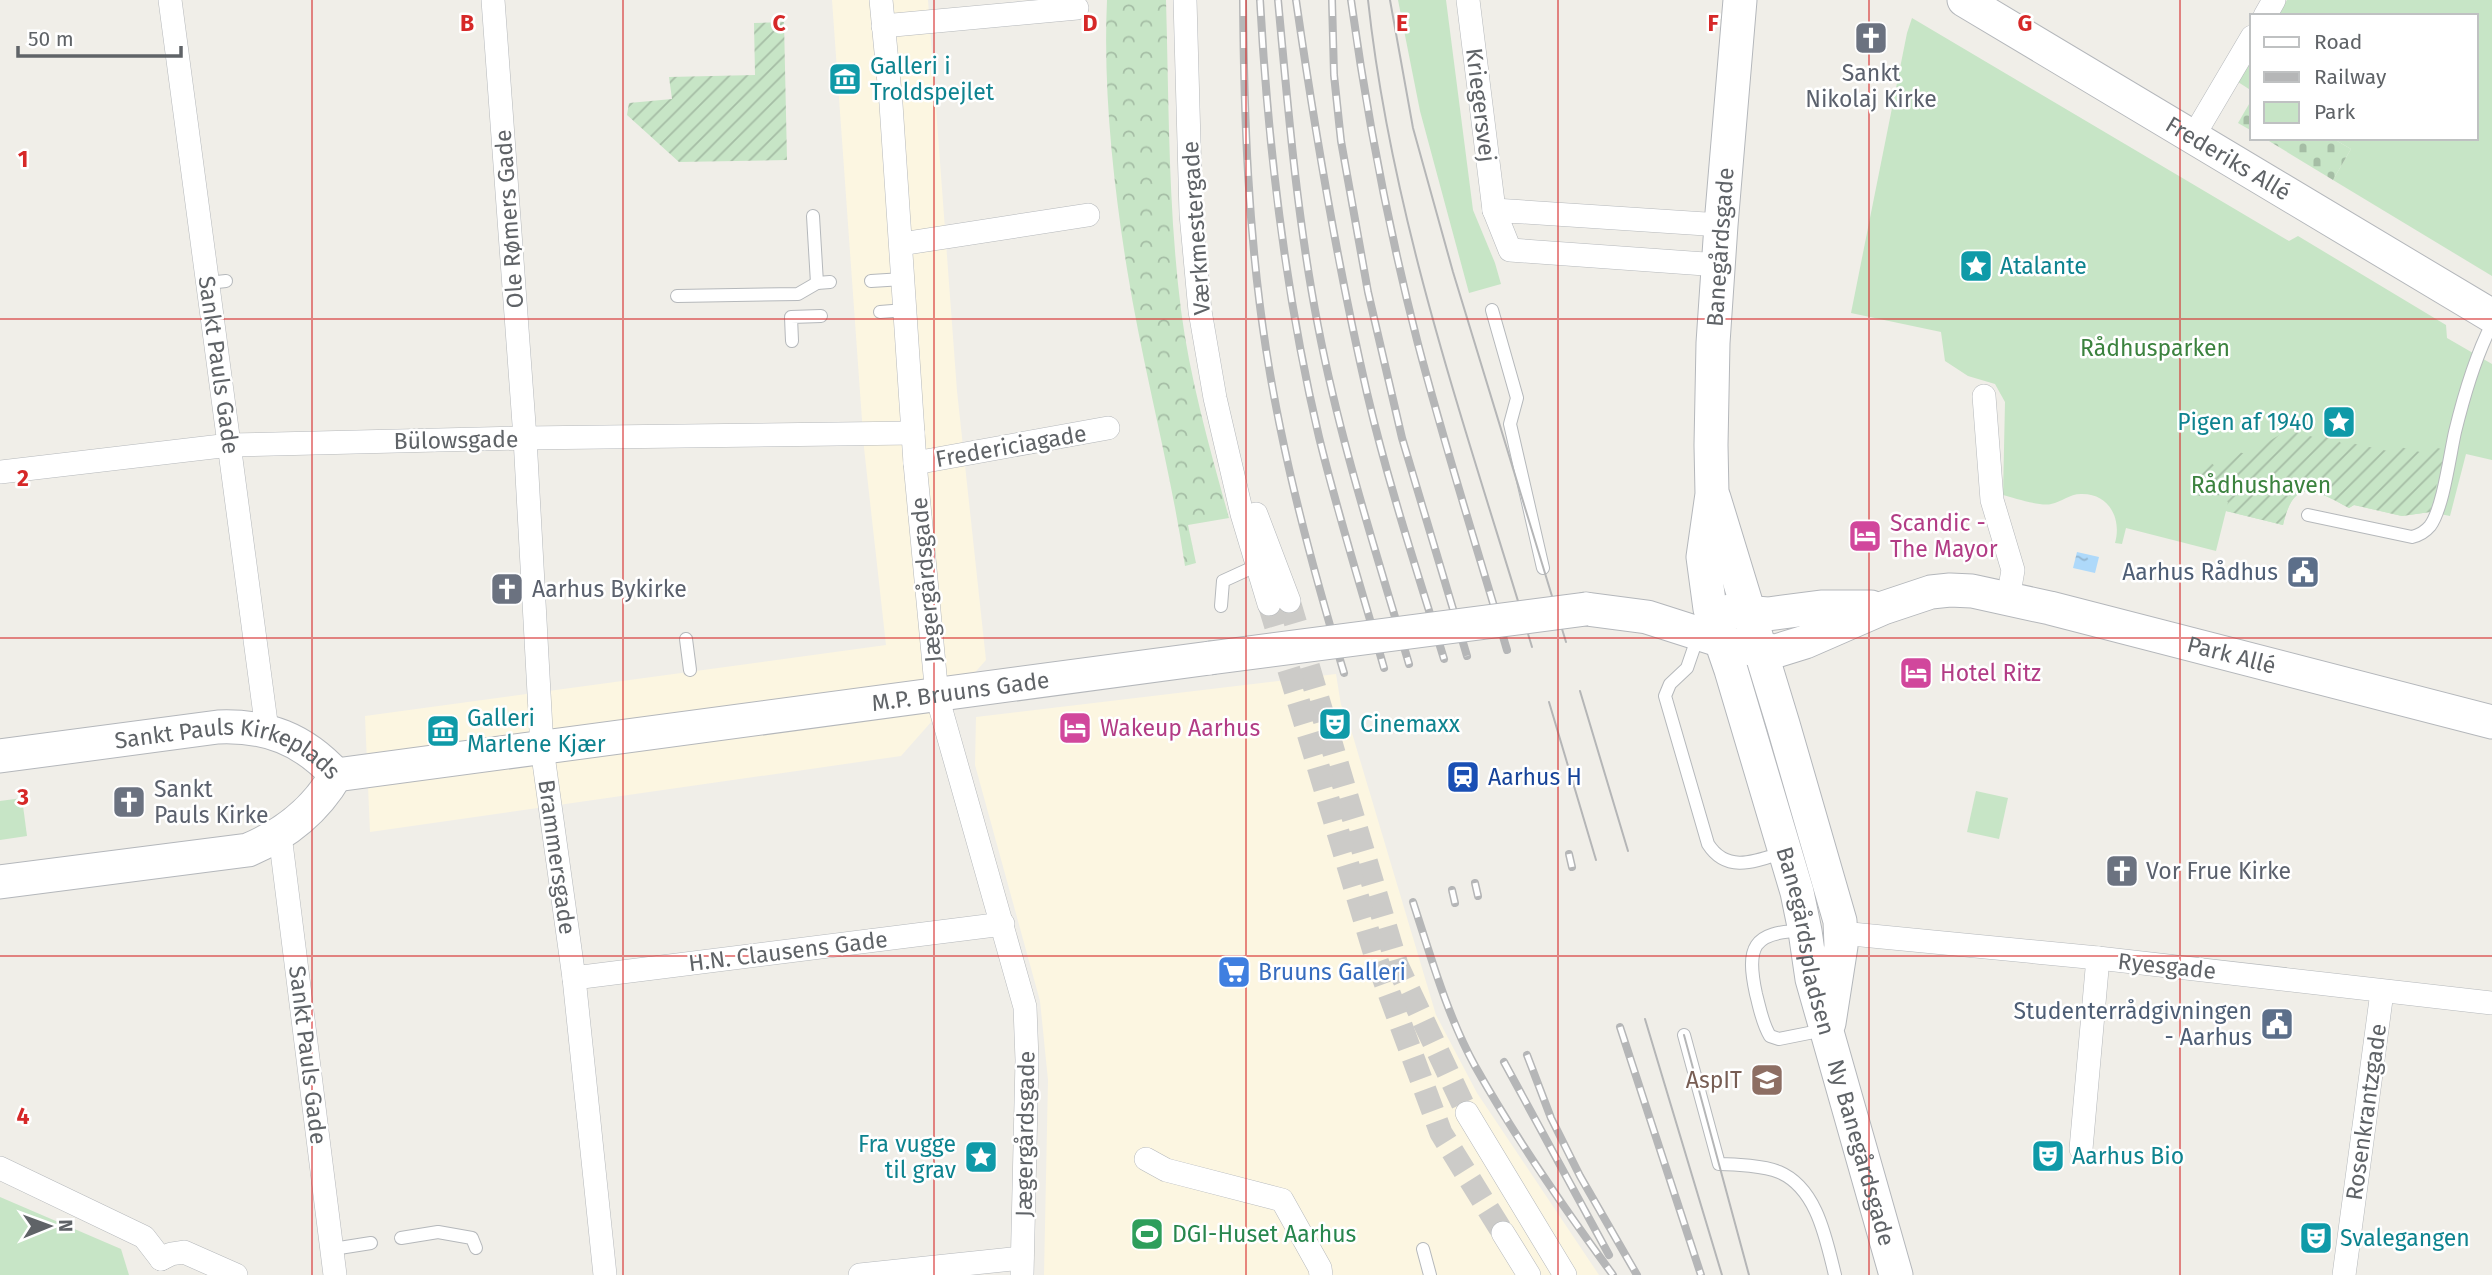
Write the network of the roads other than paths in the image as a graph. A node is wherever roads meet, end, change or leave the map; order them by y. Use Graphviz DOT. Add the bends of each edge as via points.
graph roads {
  1 [pos="170,0"];
  2 [pos="493,0"];
  3 [pos="881,0"];
  4 [pos="1185,0"];
  5 [pos="1468,0"];
  6 [pos="1740,0"];
  7 [pos="1964,0"];
  8 [pos="1077,8"];
  9 [pos="883,26"];
  10 [pos="2250,40"];
  11 [pos="2193,137"];
  12 [pos="1494,209"];
  13 [pos="1088,215"];
  14 [pos="813,216"];
  15 [pos="1721,225"];
  16 [pos="901,243"];
  17 [pos="1718,265"];
  18 [pos="903,279"];
  19 [pos="871,281"];
  20 [pos="677,296"];
  21 [pos="905,310"];
  22 [pos="1492,310"];
  23 [pos="880,312"];
  24 [pos="821,316"];
  25 [pos="2492,316"];
  26 [pos="2492,324"];
  27 [pos="792,341"];
  28 [pos="1984,396"];
  29 [pos="1108,428"];
  30 [pos="913,433"];
  31 [pos="525,438"];
  32 [pos="230,445"];
  33 [pos="1230,453"];
  34 [pos="915,463"];
  35 [pos="0,472"];
  36 [pos="1712,494"];
  37 [pos="2308,515"];
  38 [pos="1258,565"];
  39 [pos="1544,568"];
  40 [pos="2008,599"];
  41 [pos="1221,606"];
  42 [pos="1883,608"];
  43 [pos="1749,613"];
  44 [pos="1710,628"];
  45 [pos="686,639"];
  46 [pos="1760,651"];
  47 [pos="690,670"];
  48 [pos="937,696"];
  49 [pos="2492,722"];
  50 [pos="267,730"];
  51 [pos="542,748"];
  52 [pos="0,756"];
  53 [pos="336,775"];
  54 [pos="280,835"];
  55 [pos="1801,846"];
  56 [pos="0,882"];
  57 [pos="1003,924"];
  58 [pos="1824,937"];
  59 [pos="2098,958"];
  60 [pos="574,978"];
  61 [pos="2382,992"];
  62 [pos="2492,1003"];
  63 [pos="1828,1029"];
  64 [pos="1684,1035"];
  65 [pos="1467,1113"];
  66 [pos="2081,1149"];
  67 [pos="1146,1159"];
  68 [pos="0,1168"];
  69 [pos="1503,1233"];
  70 [pos="401,1238"];
  71 [pos="371,1243"];
  72 [pos="476,1248"];
  73 [pos="333,1249"];
  74 [pos="1423,1249"];
  75 [pos="1022,1266"];
  76 [pos="158,1267"];
  77 [pos="236,1275"];
  78 [pos="335,1275"];
  79 [pos="605,1275"];
  80 [pos="860,1275"];
  81 [pos="1321,1275"];
  82 [pos="1430,1275"];
  83 [pos="1529,1275"];
  84 [pos="1565,1275"];
  85 [pos="1835,1275"];
  86 [pos="1896,1275"];
  87 [pos="2344,1275"];
  1 -- 32 [label="street, Sankt Pauls Gade" via="198,259 217,282"];
  2 -- 31 [label="street, Ole Rømers Gade"];
  3 -- 9 [label="street, Jægergårdsgade"];
  4 -- 33 [label="street, Værkmestergade" via="1195,262 1207,354"];
  5 -- 12 [label="street, Kriegersvej"];
  6 -- 15 [label="street, Banegårdsgade"];
  7 -- 11 [label="street, Frederiks Allé"];
  8 -- 9 [label="street"];
  9 -- 16 [label="street, Jægergårdsgade"];
  10 -- 11 [label="street"];
  11 -- 25 [label="street, Frederiks Allé"];
  12 -- 15 [label="street"];
  12 -- 17 [label="street, Kriegersvej" via="1510,250"];
  13 -- 16 [label="street"];
  14 -- 20 [label="lane" via="824,283 798,294"];
  15 -- 17 [label="street, Banegårdsgade"];
  16 -- 18 [label="street, Jægergårdsgade"];
  17 -- 36 [label="street, Banegårdsgade"];
  18 -- 19 [label="lane"];
  18 -- 21 [label="street, Jægergårdsgade"];
  21 -- 23 [label="lane"];
  21 -- 30 [label="street, Jægergårdsgade"];
  22 -- 39 [label="lane" via="1517,398 1510,424"];
  24 -- 27 [label="lane" via="791,317"];
  26 -- 37 [label="lane" via="2456,428 2431,525 2412,537"];
  28 -- 40 [label="street" via="1992,500 2013,570"];
  29 -- 34 [label="street, Fredericiagade"];
  30 -- 31 [label="street, Bülowsgade"];
  30 -- 34 [label="street, Jægergårdsgade"];
  31 -- 32 [label="street, Bülowsgade"];
  31 -- 51 [label="street, Brammersgade"];
  32 -- 35 [label="street, Bülowsgade"];
  32 -- 50 [label="street, Sankt Pauls Gade"];
  33 -- 38 [label="street, Værkmestergade"];
  33 -- 38 [label="street, Værkmestergade" via="1255,510 1279,602"];
  34 -- 48 [label="street, Jægergårdsgade"];
  36 -- 43 [label="street, Banegårdsgade"];
  36 -- 44 [label="street, Banegårdsgade" via="1703,551"];
  38 -- 41 [label="lane" via="1223,581"];
  40 -- 42 [label="street, Park Allé" via="1950,590"];
  40 -- 49 [label="street, Park Allé"];
  42 -- 43 [label="street"];
  42 -- 46 [label="street" via="1805,642"];
  43 -- 44 [label="street"];
  43 -- 46 [label="street, Banegårdspladsen"];
  44 -- 46 [label="street"];
  44 -- 48 [label="street, M.P. Bruuns Gade, bridge" via="1675,602 1631,599 1586,609"];
  44 -- 55 [label="street, Banegårdspladsen"];
  44 -- 55 [label="lane" via="1665,696 1708,844 1715,856 1726,862 1758,860"];
  45 -- 47 [label="lane"];
  46 -- 55 [label="street, Banegårdspladsen"];
  48 -- 51 [label="street, M.P. Bruuns Gade" via="696,723"];
  48 -- 57 [label="street, Jægergårdsgade"];
  50 -- 52 [label="street, Sankt Pauls Kirkeplads" via="218,727"];
  50 -- 53 [label="street, Sankt Pauls Kirkeplads" via="320,758"];
  51 -- 53 [label="street, M.P. Bruuns Gade"];
  51 -- 60 [label="street, Brammersgade"];
  53 -- 54 [label="street, Sankt Pauls Kirkeplads" via="322,798"];
  54 -- 56 [label="street, Sankt Pauls Kirkeplads" via="234,853"];
  54 -- 73 [label="street, Sankt Pauls Gade"];
  55 -- 58 [label="street, Banegårdspladsen" via="1838,911"];
  57 -- 60 [label="street, H.N. Clausens Gade"];
  57 -- 75 [label="street, Jægergårdsgade" via="1025,1007"];
  58 -- 59 [label="street, Ryesgade"];
  58 -- 63 [label="street, Banegårdspladsen" via="1834,990"];
  58 -- 63 [label="street, Banegårdspladsen" via="1812,979"];
  58 -- 63 [label="lane" via="1784,930 1767,935 1752,953 1751,967 1770,1036 1779,1039"];
  59 -- 61 [label="street, Ryesgade"];
  59 -- 66 [label="street"];
  60 -- 79 [label="street, Brammersgade"];
  61 -- 62 [label="street, Ryesgade"];
  61 -- 87 [label="street, Rosenkrantzgade"];
  63 -- 86 [label="street, Ny Banegårdsgade"];
  64 -- 85 [label="lane" via="1719,1164 1777,1171 1798,1182 1814,1206"];
  65 -- 84 [label="street"];
  67 -- 81 [label="street" via="1166,1171 1282,1200"];
  68 -- 76 [label="street" via="144,1237"];
  69 -- 83 [label="street"];
  70 -- 72 [label="lane" via="438,1232 472,1238"];
  71 -- 73 [label="lane"];
  73 -- 78 [label="street, Sankt Pauls Gade"];
  74 -- 82 [label="lane"];
  75 -- 80 [label="street"];
  76 -- 77 [label="street" via="171,1254 184,1252"];
}
